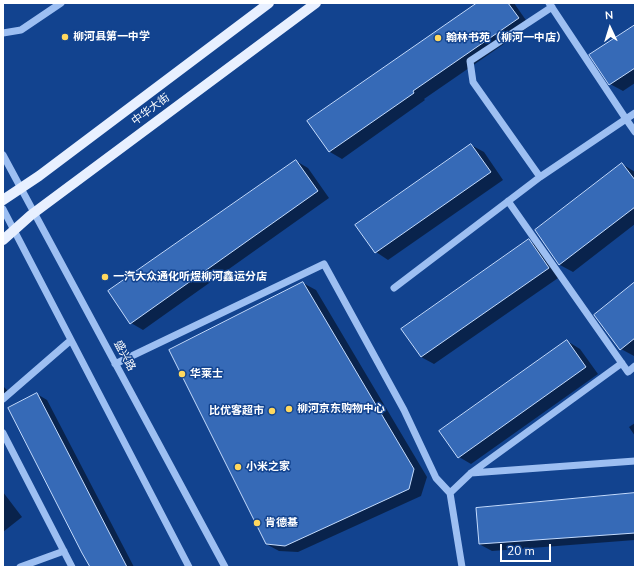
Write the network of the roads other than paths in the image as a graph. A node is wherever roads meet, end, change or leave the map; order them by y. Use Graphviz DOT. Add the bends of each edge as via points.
graph roads {
  1 [pos="61,3"];
  2 [pos="269,3"];
  3 [pos="316,3"];
  4 [pos="550,5"];
  5 [pos="3,33"];
  6 [pos="635,113"];
  7 [pos="626,120"];
  8 [pos="635,132"];
  9 [pos="3,155"];
  10 [pos="540,177"];
  11 [pos="20,187"];
  12 [pos="3,200"];
  13 [pos="508,201"];
  14 [pos="3,210"];
  15 [pos="34,212"];
  16 [pos="13,230"];
  17 [pos="3,240"];
  18 [pos="394,288"];
  19 [pos="71,340"];
  20 [pos="622,363"];
  21 [pos="115,364"];
  22 [pos="635,366"];
  23 [pos="3,399"];
  24 [pos="3,433"];
  25 [pos="635,461"];
  26 [pos="471,474"];
  27 [pos="450,493"];
  28 [pos="64,551"];
  29 [pos="20,567"];
  30 [pos="72,567"];
  31 [pos="189,567"];
  32 [pos="225,567"];
  33 [pos="462,567"];
  1 -- 5 [label="street" via="22,30"];
  2 -- 11 [label="main road, 中华大街" via="39,176"];
  3 -- 15 [label="main road, 中华大街"];
  4 -- 7 [label="street"];
  4 -- 10 [label="street" via="470,61 473,82"];
  6 -- 7 [label="street"];
  7 -- 8 [label="street"];
  7 -- 10 [label="street"];
  9 -- 11 [label="street, 盛兴路"];
  10 -- 13 [label="street"];
  11 -- 12 [label="main road, 中华大街"];
  11 -- 15 [label="street, 盛兴路"];
  13 -- 18 [label="street"];
  13 -- 20 [label="street"];
  14 -- 16 [label="street"];
  15 -- 16 [label="main road, 中华大街"];
  15 -- 21 [label="street, 盛兴路"];
  16 -- 17 [label="main road, 中华大街"];
  16 -- 19 [label="street"];
  19 -- 23 [label="street"];
  19 -- 31 [label="street"];
  20 -- 22 [label="street" via="628,372"];
  20 -- 26 [label="street"];
  21 -- 27 [label="street" via="324,264 404,410 436,478"];
  21 -- 32 [label="street, 盛兴路"];
  24 -- 28 [label="street"];
  25 -- 26 [label="street"];
  26 -- 27 [label="street"];
  27 -- 33 [label="street"];
  28 -- 29 [label="street"];
  28 -- 30 [label="street"];
}
